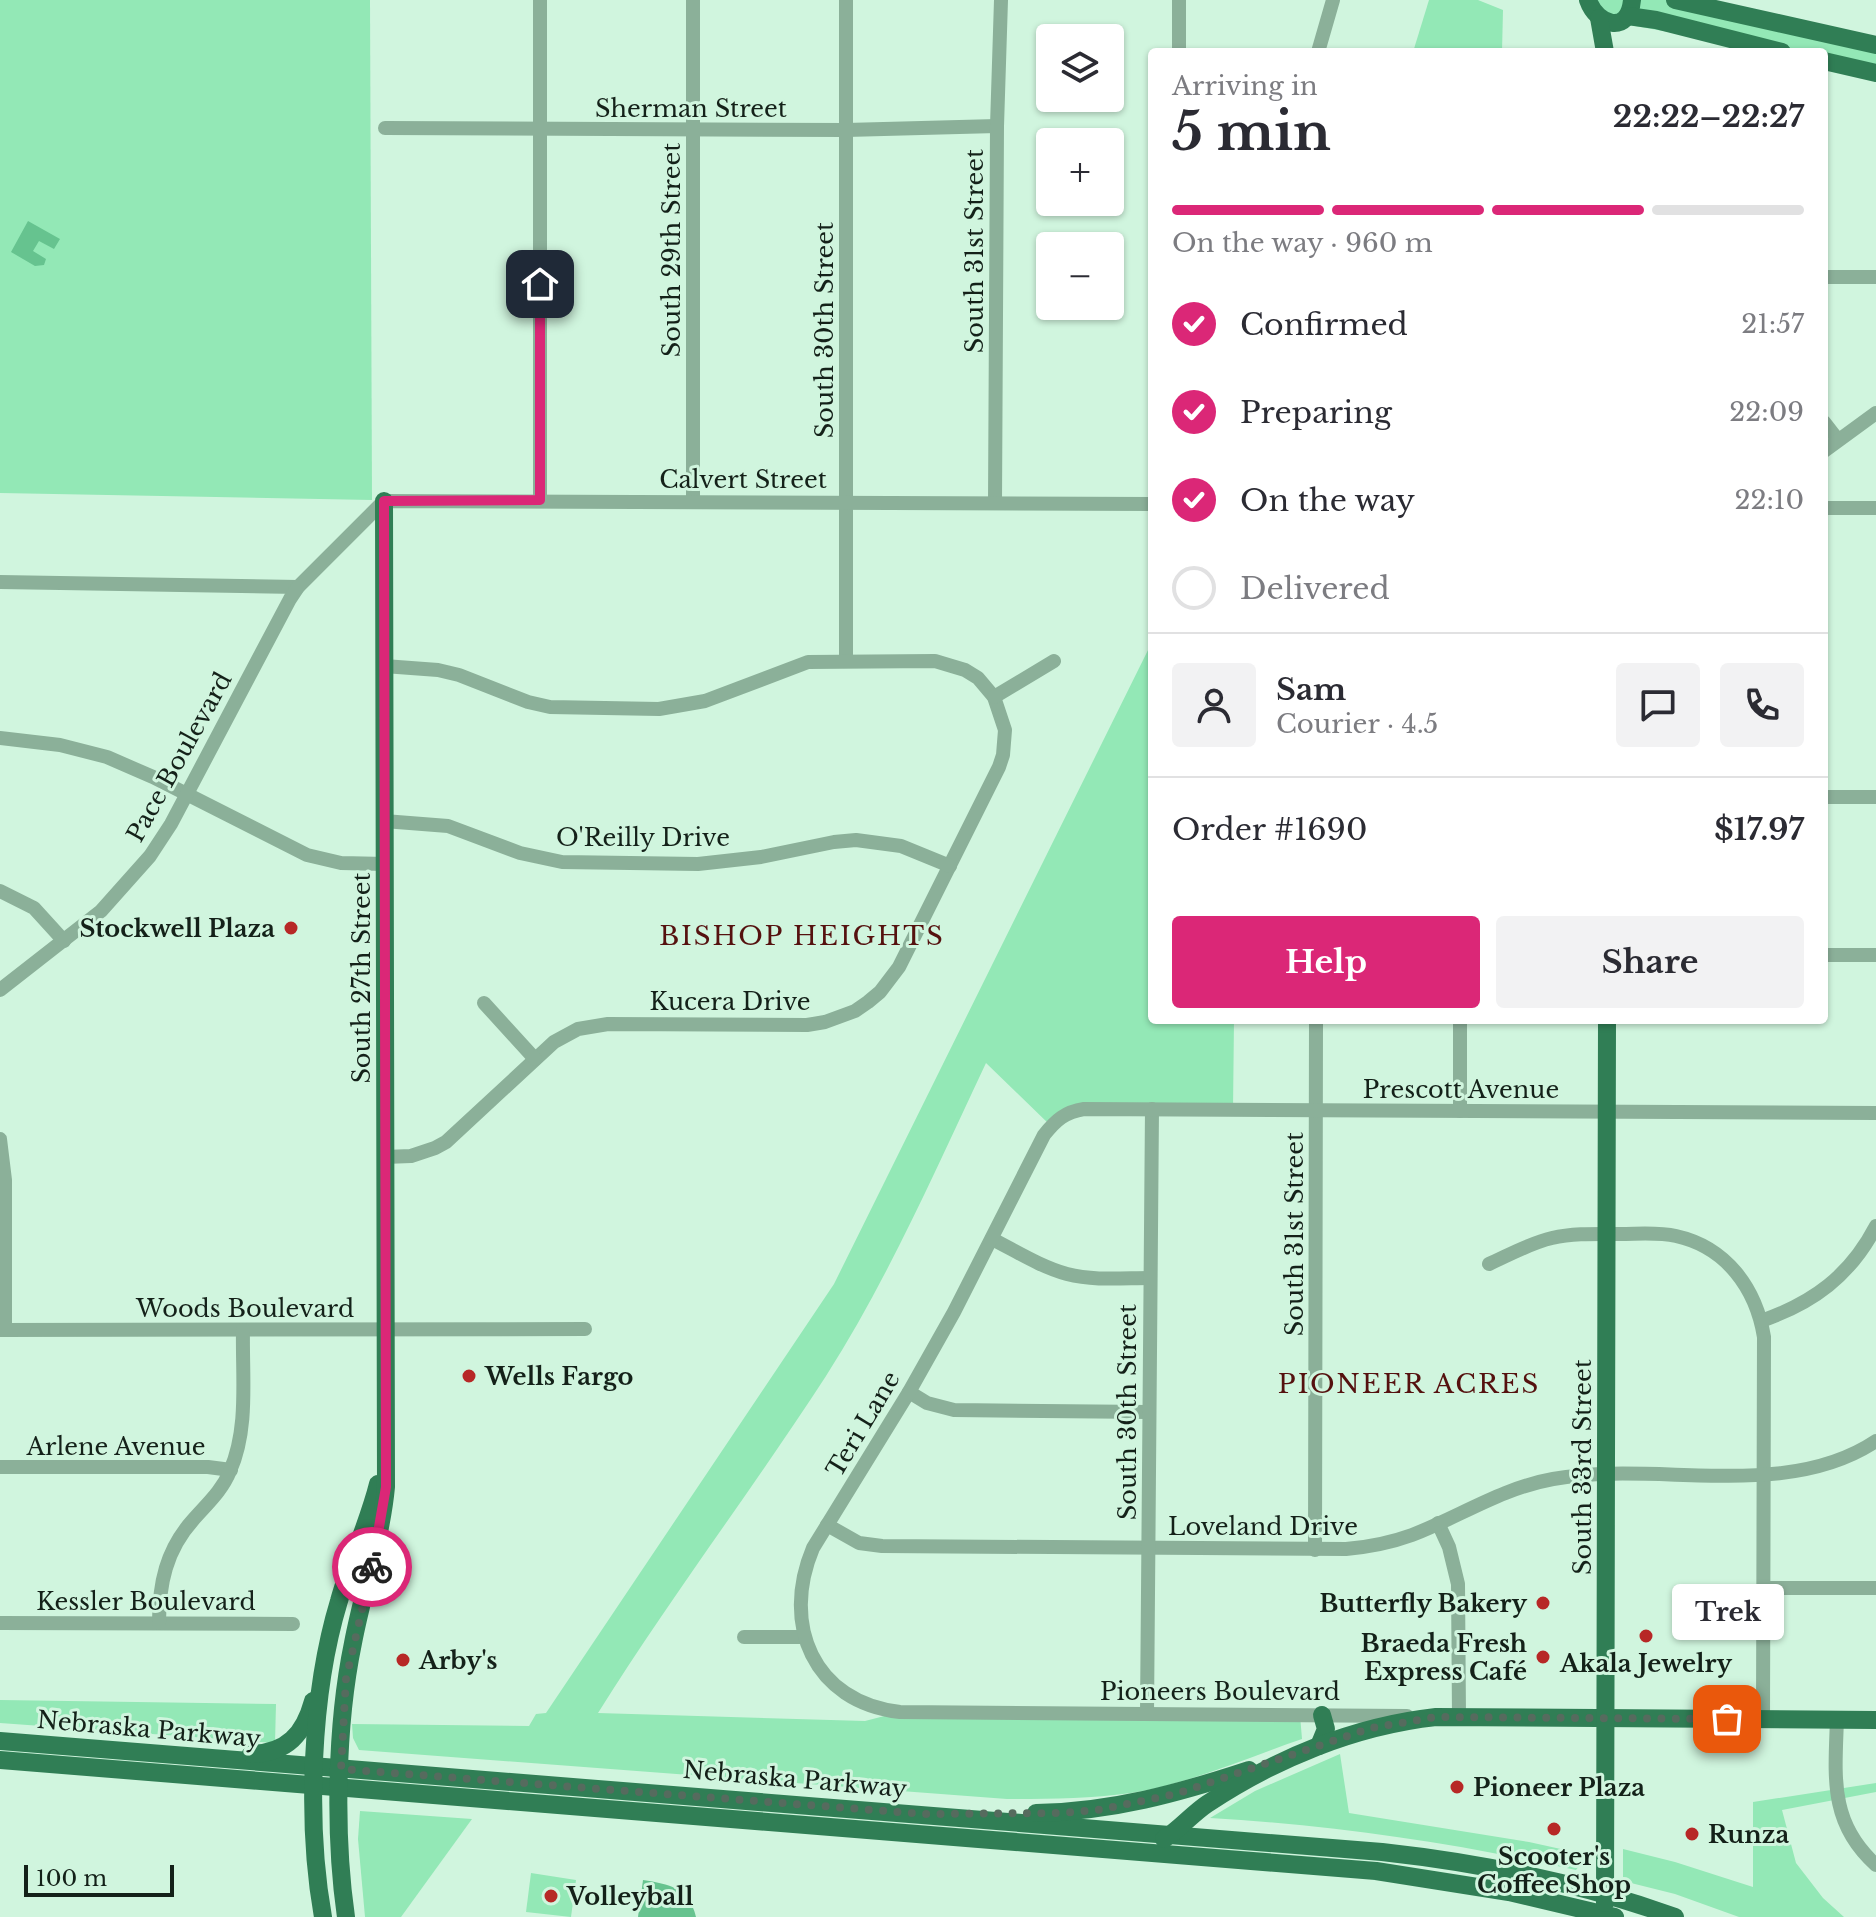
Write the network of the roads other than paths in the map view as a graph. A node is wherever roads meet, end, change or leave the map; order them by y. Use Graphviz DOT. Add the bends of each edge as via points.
graph roads {
  1 [pos="540,0"];
  2 [pos="693,0"];
  3 [pos="846,0"];
  4 [pos="1001,0"];
  5 [pos="1179,0"];
  6 [pos="1333,0"];
  7 [pos="1675,0"];
  8 [pos="1590,5"];
  9 [pos="1626,13"];
  10 [pos="1876,45"];
  11 [pos="1179,48"];
  12 [pos="1319,48"];
  13 [pos="1604,48"];
  14 [pos="1615,48"];
  15 [pos="1766,48"];
  16 [pos="1828,62"];
  17 [pos="1876,73"];
  18 [pos="997,126"];
  19 [pos="385,128"];
  20 [pos="540,129"];
  21 [pos="693,130"];
  22 [pos="846,130"];
  23 [pos="1828,277"];
  24 [pos="1876,277"];
  25 [pos="1876,413"];
  26 [pos="1828,427"];
  27 [pos="1838,440"];
  28 [pos="1828,448"];
  29 [pos="540,500"];
  30 [pos="384,501"];
  31 [pos="693,501"];
  32 [pos="846,502"];
  33 [pos="995,503"];
  34 [pos="1148,504"];
  35 [pos="1828,508"];
  36 [pos="1876,508"];
  37 [pos="350,537"];
  38 [pos="384,548"];
  39 [pos="0,582"];
  40 [pos="298,587"];
  41 [pos="846,660"];
  42 [pos="1054,661"];
  43 [pos="384,666"];
  44 [pos="994,697"];
  45 [pos="0,738"];
  46 [pos="187,794"];
  47 [pos="1828,797"];
  48 [pos="1876,797"];
  49 [pos="384,821"];
  50 [pos="385,864"];
  51 [pos="950,866"];
  52 [pos="0,891"];
  53 [pos="64,941"];
  54 [pos="1828,955"];
  55 [pos="1876,955"];
  56 [pos="0,990"];
  57 [pos="484,1003"];
  58 [pos="1316,1024"];
  59 [pos="1460,1024"];
  60 [pos="1607,1024"];
  61 [pos="535,1059"];
  62 [pos="1152,1109"];
  63 [pos="1316,1110"];
  64 [pos="1460,1111"];
  65 [pos="1606,1112"];
  66 [pos="1876,1113"];
  67 [pos="1051,1126"];
  68 [pos="0,1139"];
  69 [pos="385,1157"];
  70 [pos="1876,1226"];
  71 [pos="1606,1234"];
  72 [pos="992,1239"];
  73 [pos="1489,1264"];
  74 [pos="1150,1278"];
  75 [pos="1761,1321"];
  76 [pos="585,1329"];
  77 [pos="3,1330"];
  78 [pos="243,1330"];
  79 [pos="385,1330"];
  80 [pos="909,1392"];
  81 [pos="1149,1412"];
  82 [pos="1876,1441"];
  83 [pos="385,1454"];
  84 [pos="0,1467"];
  85 [pos="231,1470"];
  86 [pos="1764,1473"];
  87 [pos="1606,1475"];
  88 [pos="1438,1523"];
  89 [pos="827,1525"];
  90 [pos="359,1541"];
  91 [pos="1148,1548"];
  92 [pos="1315,1550"];
  93 [pos="370,1573"];
  94 [pos="1763,1588"];
  95 [pos="1876,1588"];
  96 [pos="0,1623"];
  97 [pos="159,1623"];
  98 [pos="293,1624"];
  99 [pos="744,1637"];
  100 [pos="804,1637"];
  101 [pos="324,1668"];
  102 [pos="900,1712"];
  103 [pos="1147,1714"];
  104 [pos="1322,1715"];
  105 [pos="1436,1717"];
  106 [pos="1459,1717"];
  107 [pos="1605,1718"];
  108 [pos="1763,1719"];
  109 [pos="1837,1719"];
  110 [pos="1876,1720"];
  111 [pos="0,1741"];
  112 [pos="1312,1749"];
  113 [pos="151,1753"];
  114 [pos="0,1760"];
  115 [pos="315,1766"];
  116 [pos="340,1778"];
  117 [pos="314,1786"];
  118 [pos="925,1814"];
  119 [pos="1170,1835"];
  120 [pos="1062,1845"];
  121 [pos="1876,1865"];
  122 [pos="1605,1894"];
  123 [pos="1609,1916"];
  124 [pos="323,1917"];
  125 [pos="346,1917"];
  126 [pos="1675,1917"];
  1 -- 20 [label="street"];
  2 -- 21 [label="street, South 29th Street"];
  3 -- 22 [label="street, South 30th Street"];
  4 -- 18 [label="street, South 31st Street"];
  5 -- 11 [label="street"];
  6 -- 12 [label="street"];
  7 -- 10 [label="main road"];
  8 -- 9 [label="main road" via="1606,22"];
  8 -- 13 [label="main road"];
  9 -- 14 [label="main road"];
  9 -- 15 [label="main road"];
  16 -- 17 [label="main road"];
  18 -- 22 [label="street, Sherman Street"];
  18 -- 33 [label="street, South 31st Street"];
  19 -- 20 [label="street, Sherman Street"];
  20 -- 21 [label="street, Sherman Street"];
  20 -- 29 [label="street"];
  21 -- 22 [label="street, Sherman Street"];
  21 -- 31 [label="street, South 29th Street"];
  22 -- 32 [label="street, South 30th Street"];
  23 -- 24 [label="street"];
  25 -- 27 [label="street"];
  26 -- 27 [label="street"];
  27 -- 28 [label="street"];
  29 -- 30 [label="street, Calvert Street"];
  29 -- 31 [label="street, Calvert Street"];
  30 -- 37 [label="street"];
  30 -- 38 [label="main road, South 27th Street"];
  31 -- 32 [label="street, Calvert Street"];
  32 -- 33 [label="street, Calvert Street"];
  32 -- 41 [label="street, South 30th Street"];
  33 -- 34 [label="street, Calvert Street"];
  35 -- 36 [label="street"];
  37 -- 38 [label="street" via="372,530"];
  37 -- 40 [label="street"];
  38 -- 43 [label="main road, South 27th Street"];
  39 -- 40 [label="street"];
  40 -- 46 [label="street, Pace Boulevard"];
  41 -- 43 [label="street" via="808,662 705,701 659,709 550,707 459,675"];
  41 -- 44 [label="street" via="951,664 978,678"];
  42 -- 44 [label="street"];
  43 -- 49 [label="main road, South 27th Street"];
  44 -- 51 [label="street, Kucera Drive" via="1005,730 1003,755"];
  45 -- 46 [label="street" via="91,752"];
  46 -- 50 [label="street" via="307,855 341,863"];
  46 -- 53 [label="street, Pace Boulevard" via="138,872"];
  47 -- 48 [label="street"];
  49 -- 50 [label="main road, South 27th Street"];
  49 -- 51 [label="street, O'Reilly Drive" via="448,826 529,856 562,862 698,864 856,840 901,846"];
  50 -- 69 [label="main road, South 27th Street"];
  51 -- 61 [label="street, Kucera Drive" via="890,980 855,1011 807,1025 593,1025 564,1036"];
  52 -- 53 [label="street" via="34,908"];
  53 -- 56 [label="street, Pace Boulevard"];
  54 -- 55 [label="street"];
  57 -- 61 [label="street"];
  58 -- 63 [label="street, South 31st Street"];
  59 -- 64 [label="street"];
  60 -- 65 [label="main road, South 33rd Street"];
  61 -- 69 [label="street, Kucera Drive" via="446,1142 423,1153"];
  62 -- 63 [label="street, Prescott Avenue"];
  62 -- 67 [label="street, Prescott Avenue" via="1072,1111"];
  62 -- 74 [label="street, South 30th Street"];
  63 -- 64 [label="street, Prescott Avenue"];
  63 -- 92 [label="street, South 31st Street"];
  64 -- 65 [label="street, Prescott Avenue"];
  65 -- 66 [label="street, Prescott Avenue"];
  65 -- 71 [label="main road, South 33rd Street"];
  67 -- 72 [label="street, Teri Lane"];
  68 -- 77 [label="street"];
  69 -- 79 [label="main road, South 27th Street"];
  70 -- 75 [label="street" via="1856,1259 1828,1288"];
  71 -- 73 [label="street" via="1549,1239"];
  71 -- 75 [label="street" via="1660,1234 1705,1247 1743,1280"];
  71 -- 87 [label="main road, South 33rd Street"];
  72 -- 74 [label="street" via="1070,1275"];
  72 -- 80 [label="street, Teri Lane"];
  74 -- 81 [label="street, South 30th Street"];
  75 -- 86 [label="street"];
  76 -- 79 [label="street, Woods Boulevard"];
  77 -- 78 [label="street, Woods Boulevard"];
  78 -- 79 [label="street, Woods Boulevard"];
  78 -- 85 [label="street" via="242,1424"];
  79 -- 83 [label="main road, South 27th Street"];
  80 -- 81 [label="street" via="954,1410"];
  80 -- 89 [label="street, Teri Lane"];
  81 -- 91 [label="street, South 30th Street"];
  82 -- 86 [label="street, Loveland Drive" via="1817,1468"];
  83 -- 90 [label="main road, South 27th Street"];
  83 -- 93 [label="main road, South 27th Street" via="384,1508"];
  84 -- 85 [label="street, Arlene Avenue"];
  85 -- 97 [label="street" via="171,1553 161,1587"];
  86 -- 87 [label="street, Loveland Drive"];
  86 -- 94 [label="street"];
  87 -- 88 [label="street, Loveland Drive" via="1534,1483"];
  87 -- 107 [label="main road, South 33rd Street"];
  88 -- 92 [label="street, Loveland Drive" via="1371,1547"];
  88 -- 106 [label="street" via="1458,1584"];
  89 -- 91 [label="street, Loveland Drive" via="870,1545"];
  89 -- 100 [label="street, Teri Lane" via="801,1582"];
  90 -- 93 [label="main road" via="361,1562"];
  90 -- 101 [label="main road, South 27th Street" via="338,1602"];
  91 -- 92 [label="street, Loveland Drive"];
  91 -- 103 [label="street, South 30th Street"];
  93 -- 116 [label="main road, South 27th Street" via="346,1679"];
  94 -- 95 [label="street"];
  94 -- 108 [label="street"];
  96 -- 97 [label="street, Kessler Boulevard"];
  97 -- 98 [label="street, Kessler Boulevard"];
  99 -- 100 [label="street"];
  100 -- 102 [label="street, Teri Lane" via="834,1685 858,1701"];
  101 -- 113 [label="main road" via="305,1725 279,1750 247,1755"];
  101 -- 115 [label="main road, South 27th Street"];
  102 -- 103 [label="street, Pioneers Boulevard"];
  103 -- 104 [label="street, Pioneers Boulevard"];
  104 -- 105 [label="street, Pioneers Boulevard"];
  104 -- 112 [label="main road" via="1326,1729"];
  105 -- 106 [label="main road, Pioneers Boulevard"];
  105 -- 112 [label="main road" via="1371,1728"];
  106 -- 107 [label="main road, Pioneers Boulevard"];
  107 -- 108 [label="main road, Pioneers Boulevard"];
  107 -- 122 [label="main road, South 33rd Street"];
  108 -- 109 [label="main road, Pioneers Boulevard"];
  109 -- 110 [label="main road, Pioneers Boulevard"];
  109 -- 121 [label="street" via="1839,1809 1851,1838"];
  111 -- 113 [label="main road, Nebraska Parkway"];
  112 -- 118 [label="main road" via="1176,1794 1112,1808"];
  112 -- 119 [label="main road" via="1215,1799"];
  113 -- 115 [label="main road, Nebraska Parkway"];
  114 -- 117 [label="main road, Nebraska Parkway"];
  115 -- 116 [label="main road, Nebraska Parkway"];
  115 -- 117 [label="main road, South 27th Street"];
  116 -- 117 [label="main road, Nebraska Parkway"];
  116 -- 118 [label="main road, Nebraska Parkway"];
  116 -- 120 [label="main road, Nebraska Parkway"];
  116 -- 125 [label="main road, South 27th Street"];
  117 -- 124 [label="main road, South 27th Street" via="315,1861"];
  118 -- 119 [label="main road, Nebraska Parkway"];
  119 -- 120 [label="main road" via="1145,1844"];
  119 -- 122 [label="main road, Nebraska Parkway" via="1436,1859"];
  120 -- 123 [label="main road, Nebraska Parkway" via="1376,1871 1498,1889"];
  122 -- 123 [label="main road, South 33rd Street"];
  122 -- 126 [label="main road, Nebraska Parkway"];
}
